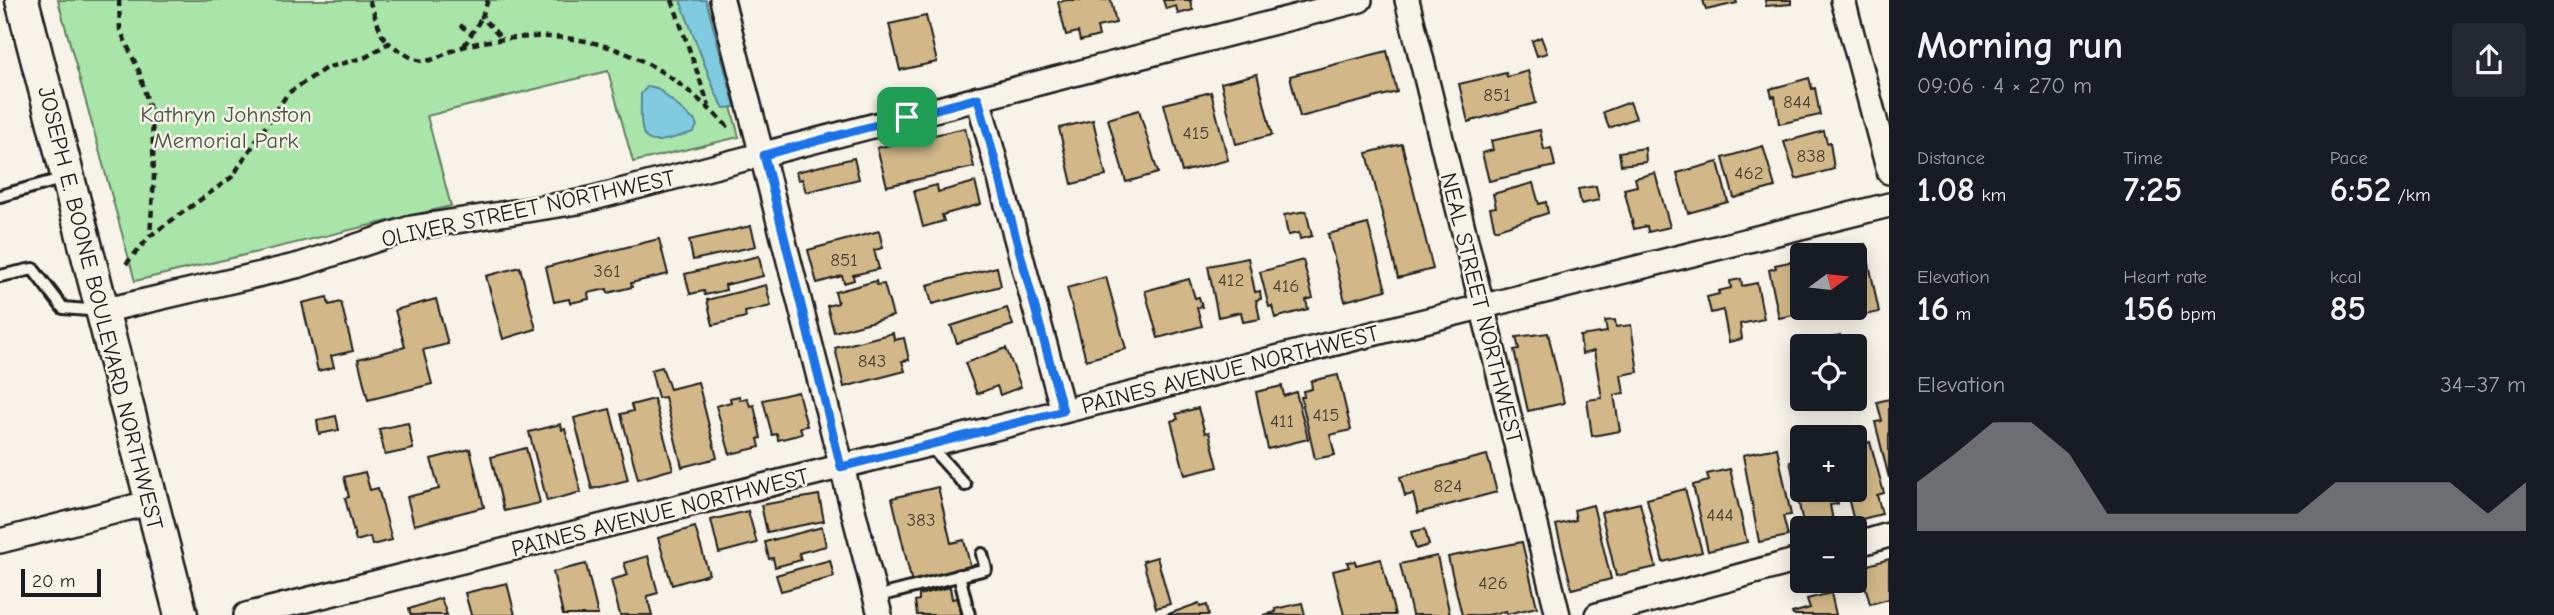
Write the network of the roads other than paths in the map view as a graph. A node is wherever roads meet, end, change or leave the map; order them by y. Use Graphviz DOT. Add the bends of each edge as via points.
graph roads {
  1 [pos="22,0"];
  2 [pos="722,0"];
  3 [pos="1360,0"];
  4 [pos="1407,0"];
  5 [pos="1843,0"];
  6 [pos="978,98"];
  7 [pos="764,155"];
  8 [pos="1889,172"];
  9 [pos="68,178"];
  10 [pos="0,196"];
  11 [pos="1889,205"];
  12 [pos="0,276"];
  13 [pos="1482,307"];
  14 [pos="102,311"];
  15 [pos="1063,411"];
  16 [pos="929,445"];
  17 [pos="841,467"];
  18 [pos="965,485"];
  19 [pos="152,502"];
  20 [pos="1889,535"];
  21 [pos="0,541"];
  22 [pos="1867,541"];
  23 [pos="982,554"];
  24 [pos="1790,562"];
  25 [pos="959,575"];
  26 [pos="878,606"];
  27 [pos="181,615"];
  28 [pos="246,615"];
  29 [pos="969,615"];
  30 [pos="1558,615"];
  31 [pos="1597,615"];
  1 -- 9 [label="main road, JOSEPH E. BOONE BOULEVARD NORTHWEST"];
  2 -- 7 [label="street"];
  3 -- 6 [label="street, OLIVER STREET NORTHWEST"];
  4 -- 13 [label="street, NEAL STREET NORTHWEST"];
  5 -- 8 [label="street"];
  6 -- 7 [label="street, OLIVER STREET NORTHWEST"];
  6 -- 15 [label="street"];
  7 -- 14 [label="street, OLIVER STREET NORTHWEST" via="578,202 411,228 300,265"];
  7 -- 17 [label="street"];
  9 -- 10 [label="lane"];
  9 -- 14 [label="main road, JOSEPH E. BOONE BOULEVARD NORTHWEST"];
  11 -- 13 [label="street, PAINES AVENUE NORTHWEST"];
  12 -- 14 [label="lane" via="33,269 63,308"];
  13 -- 15 [label="street, PAINES AVENUE NORTHWEST"];
  13 -- 30 [label="street, NEAL STREET NORTHWEST"];
  14 -- 19 [label="main road, JOSEPH E. BOONE BOULEVARD NORTHWEST"];
  15 -- 16 [label="street, PAINES AVENUE NORTHWEST"];
  16 -- 17 [label="street, PAINES AVENUE NORTHWEST"];
  16 -- 18 [label="lane"];
  17 -- 26 [label="street"];
  17 -- 28 [label="street, PAINES AVENUE NORTHWEST"];
  19 -- 21 [label="street"];
  19 -- 27 [label="main road, JOSEPH E. BOONE BOULEVARD NORTHWEST"];
  20 -- 22 [label="street"];
  23 -- 25 [label="lane" via="986,569"];
  24 -- 31 [label="street"];
  25 -- 26 [label="lane"];
  25 -- 29 [label="lane"];
}
